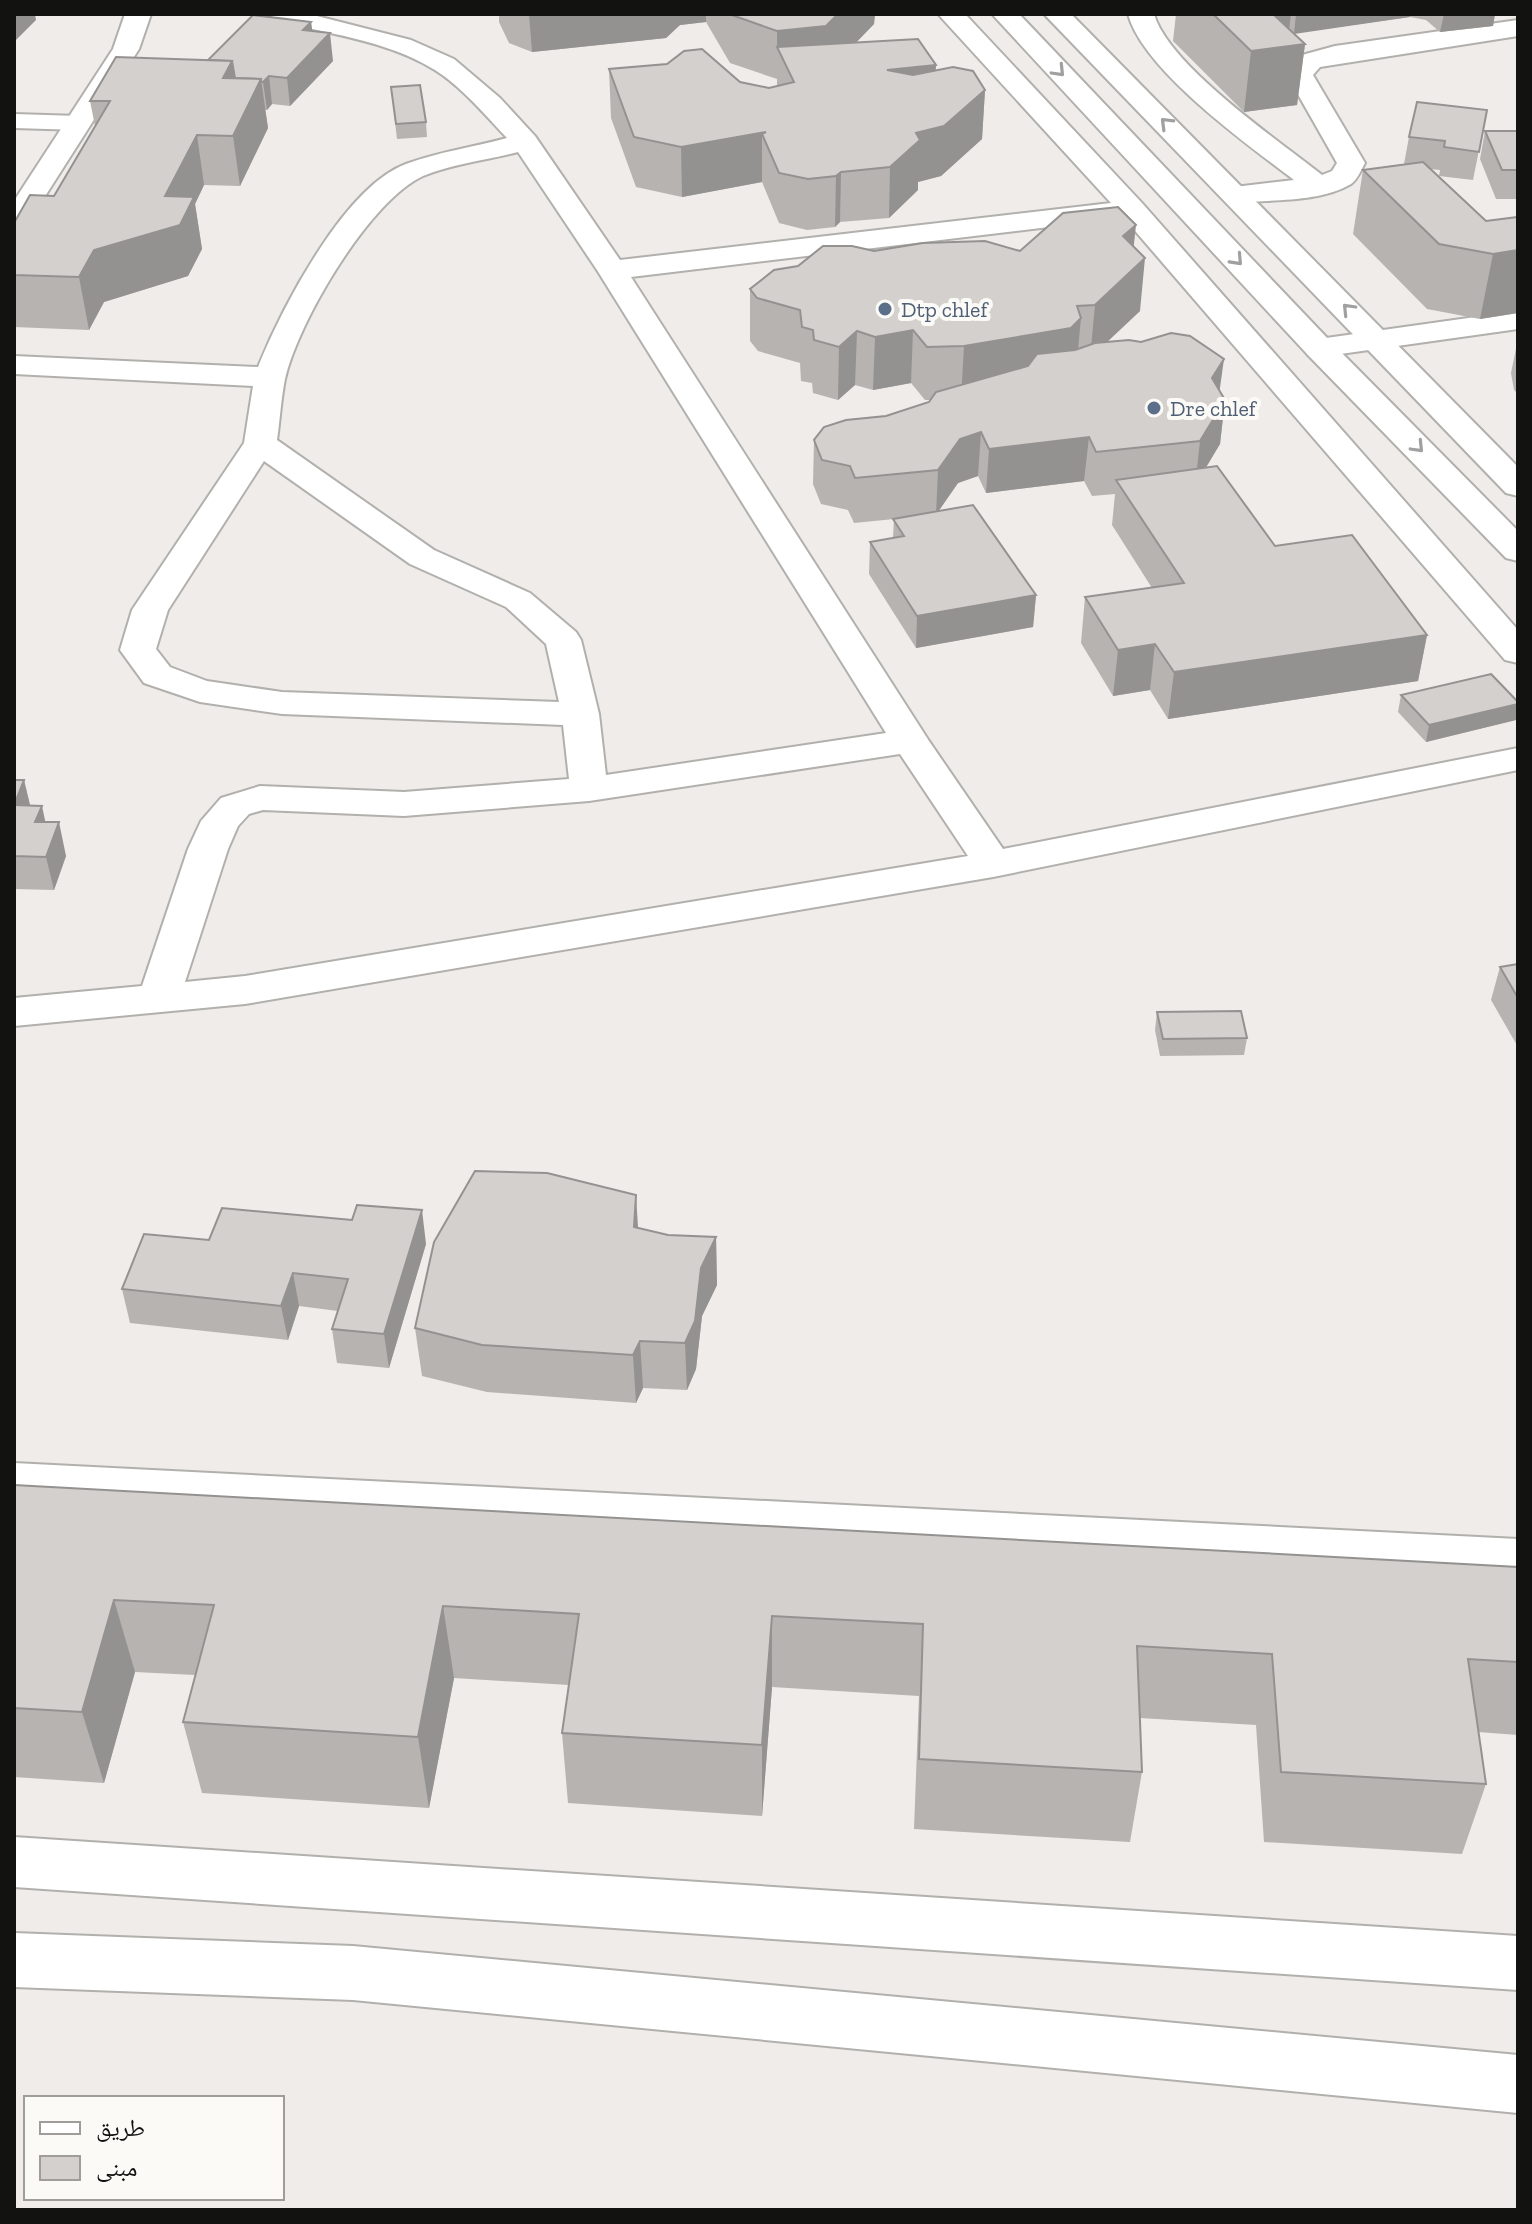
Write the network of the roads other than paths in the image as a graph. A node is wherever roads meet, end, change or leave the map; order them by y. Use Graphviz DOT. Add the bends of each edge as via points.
graph roads {
  1 [pos="138,14"];
  2 [pos="278,14"];
  3 [pos="951,14"];
  4 [pos="1005,14"];
  5 [pos="1057,14"];
  6 [pos="1141,14"];
  7 [pos="1508,23"];
  8 [pos="14,121"];
  9 [pos="79,123"];
  10 [pos="525,142"];
  11 [pos="1319,186"];
  12 [pos="1236,194"];
  13 [pos="1183,203"];
  14 [pos="1132,209"];
  15 [pos="14,223"];
  16 [pos="612,270"];
  17 [pos="1518,320"];
  18 [pos="1378,339"];
  19 [pos="1319,348"];
  20 [pos="14,365"];
  21 [pos="270,377"];
  22 [pos="260,443"];
  23 [pos="1518,486"];
  24 [pos="1518,551"];
  25 [pos="1518,652"];
  26 [pos="580,714"];
  27 [pos="910,741"];
  28 [pos="1518,759"];
  29 [pos="589,789"];
  30 [pos="993,864"];
  31 [pos="158,1000"];
  32 [pos="14,1012"];
  33 [pos="14,1483"];
  34 [pos="1518,1560"];
  35 [pos="14,1862"];
  36 [pos="14,1960"];
  37 [pos="1518,1963"];
  38 [pos="1518,2084"];
  1 -- 9 [label="street" via="126,49"];
  2 -- 10 [label="street" via="402,45 445,65"];
  3 -- 14 [label="street"];
  4 -- 13 [label="street, one-way"];
  12 -- 5 [label="street, one-way"];
  6 -- 11 [label="street" via="1141,27 1155,45 1234,120"];
  7 -- 11 [label="street" via="1311,61 1300,75 1351,163 1343,177"];
  8 -- 9 [label="lane"];
  9 -- 15 [label="street"];
  10 -- 16 [label="street"];
  10 -- 21 [label="street" via="414,170 384,189 331,256 289,329"];
  11 -- 12 [label="street"];
  18 -- 12 [label="street, one-way"];
  13 -- 14 [label="street"];
  13 -- 19 [label="street, one-way"];
  14 -- 16 [label="street"];
  14 -- 25 [label="street"];
  16 -- 27 [label="street"];
  17 -- 18 [label="street"];
  18 -- 19 [label="street"];
  18 -- 23 [label="street"];
  19 -- 24 [label="street, one-way"];
  20 -- 21 [label="street"];
  21 -- 22 [label="street"];
  22 -- 26 [label="street" via="422,557 518,600 563,640"];
  22 -- 26 [label="street" via="150,610 138,650 157,675 200,691 282,703"];
  26 -- 29 [label="street"];
  27 -- 29 [label="street"];
  27 -- 30 [label="street"];
  28 -- 30 [label="street"];
  29 -- 31 [label="street" via="404,804 260,798 235,806 208,849"];
  30 -- 31 [label="street" via="245,990"];
  31 -- 32 [label="street"];
  33 -- 34 [label="street"];
  35 -- 37 [label="street"];
  36 -- 38 [label="street" via="353,1973"];
}
